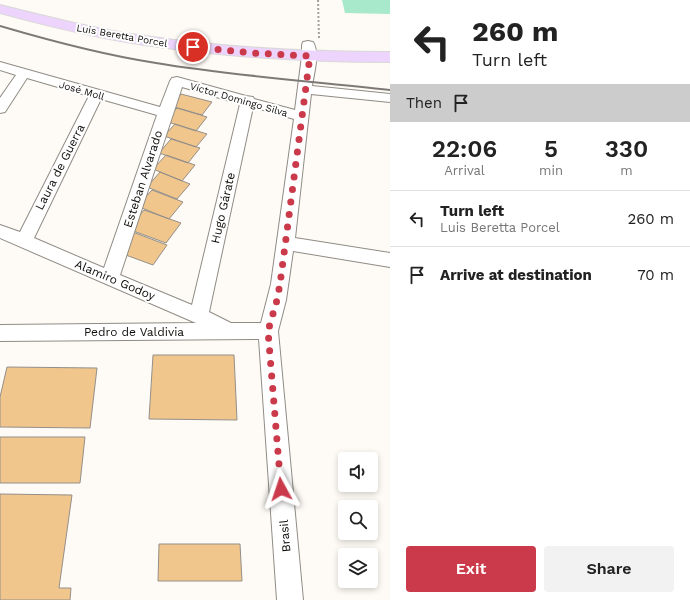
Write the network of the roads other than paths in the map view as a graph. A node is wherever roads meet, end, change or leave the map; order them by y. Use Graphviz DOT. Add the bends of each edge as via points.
graph roads {
  1 [pos="10,0"];
  2 [pos="0,9"];
  3 [pos="390,45"];
  4 [pos="312,49"];
  5 [pos="390,57"];
  6 [pos="0,66"];
  7 [pos="24,73"];
  8 [pos="177,81"];
  9 [pos="305,89"];
  10 [pos="97,94"];
  11 [pos="390,98"];
  12 [pos="248,100"];
  13 [pos="0,109"];
  14 [pos="165,113"];
  15 [pos="302,117"];
  16 [pos="0,231"];
  17 [pos="24,241"];
  18 [pos="285,243"];
  19 [pos="390,260"];
  20 [pos="110,278"];
  21 [pos="199,316"];
  22 [pos="229,331"];
  23 [pos="268,331"];
  24 [pos="0,333"];
  25 [pos="290,600"];
  1 -- 4 [label="main road, Luis Beretta Porcel" via="88,19 164,32"];
  2 -- 4 [label="main road, Luis Beretta Porcel" via="67,26 219,50"];
  3 -- 4 [label="main road, Luis Beretta Porcel"];
  4 -- 5 [label="main road, Luis Beretta Porcel"];
  4 -- 9 [label="street, Brasil"];
  6 -- 7 [label="street, José Moll"];
  7 -- 10 [label="street, José Moll"];
  7 -- 13 [label="street"];
  8 -- 12 [label="street, Víctor Domingo Silva"];
  8 -- 14 [label="street, Esteban Alvarado"];
  9 -- 11 [label="street"];
  9 -- 15 [label="street, Brasil"];
  10 -- 14 [label="street, José Moll"];
  10 -- 17 [label="street, Laura de Guerra"];
  12 -- 15 [label="street, Víctor Domingo Silva"];
  12 -- 21 [label="street, Hugo Gárate"];
  14 -- 20 [label="street, Esteban Alvarado"];
  15 -- 18 [label="street, Brasil"];
  16 -- 17 [label="street, Alamiro Godoy"];
  17 -- 20 [label="street, Alamiro Godoy"];
  18 -- 19 [label="street"];
  18 -- 23 [label="street, Brasil" via="277,300"];
  20 -- 21 [label="street, Alamiro Godoy"];
  21 -- 22 [label="street, Alamiro Godoy"];
  22 -- 23 [label="street, Pedro de Valdivia"];
  22 -- 24 [label="street, Pedro de Valdivia"];
  23 -- 25 [label="street, Brasil"];
}
